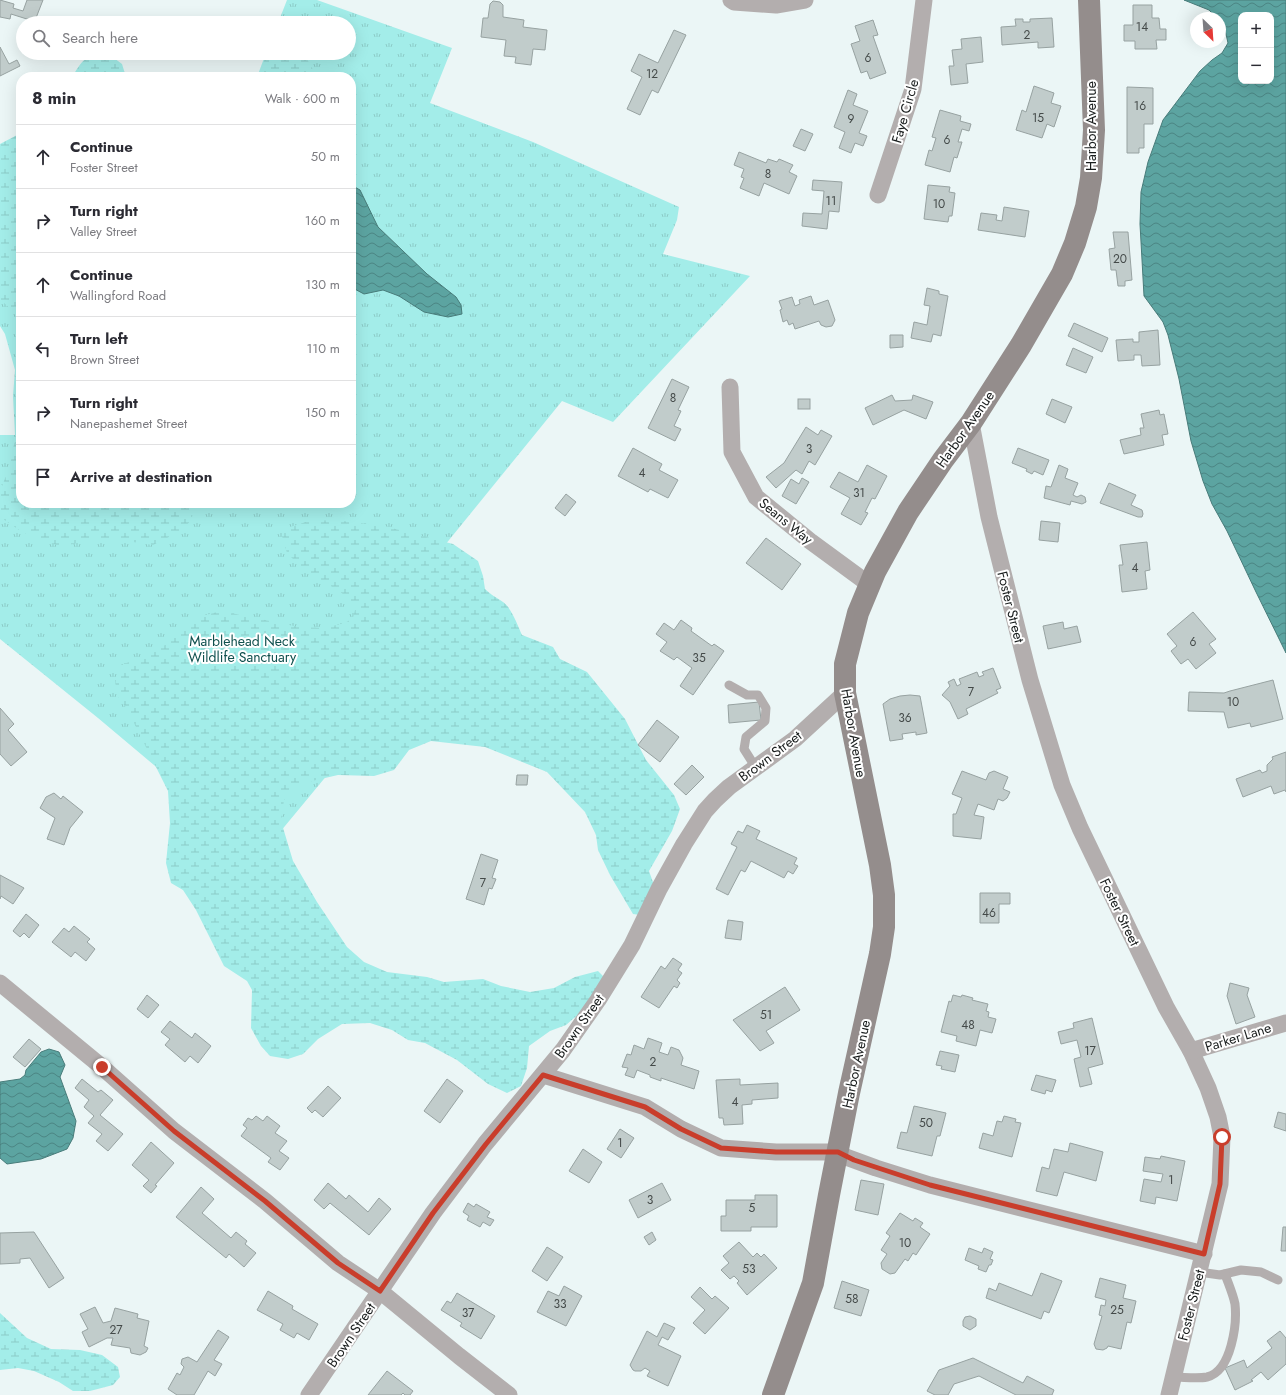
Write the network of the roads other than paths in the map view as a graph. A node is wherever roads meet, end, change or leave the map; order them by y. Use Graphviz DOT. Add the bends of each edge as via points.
graph roads {
  1 [pos="731,0"];
  2 [pos="805,0"];
  3 [pos="924,0"];
  4 [pos="1089,0"];
  5 [pos="878,196"];
  6 [pos="730,387"];
  7 [pos="971,423"];
  8 [pos="870,585"];
  9 [pos="728,685"];
  10 [pos="845,693"];
  11 [pos="756,768"];
  12 [pos="0,983"];
  13 [pos="1286,1023"];
  14 [pos="1191,1051"];
  15 [pos="543,1075"];
  16 [pos="838,1152"];
  17 [pos="1204,1254"];
  18 [pos="1199,1272"];
  19 [pos="1225,1274"];
  20 [pos="1278,1280"];
  21 [pos="380,1291"];
  22 [pos="1173,1377"];
  23 [pos="309,1395"];
  24 [pos="510,1395"];
  25 [pos="773,1395"];
  26 [pos="1169,1395"];
  1 -- 2 [label="street" via="776,5"];
  3 -- 5 [label="street, Faye Circle" via="913,90"];
  4 -- 7 [label="main road, Harbor Avenue" via="1094,130 1086,207 1062,274 1021,345"];
  6 -- 8 [label="street, Seans Way" via="732,452 756,497"];
  7 -- 8 [label="main road, Harbor Avenue" via="908,512"];
  7 -- 14 [label="street, Foster Street" via="990,524 1030,680 1062,785 1086,842 1159,994"];
  8 -- 10 [label="main road, Harbor Avenue" via="858,613 845,664"];
  9 -- 11 [label="lane" via="747,695 758,695 766,708 765,721 746,737 744,749"];
  10 -- 11 [label="street, Brown Street" via="795,739"];
  10 -- 16 [label="main road, Harbor Avenue" via="880,865 884,895 884,927"];
  11 -- 15 [label="street, Brown Street" via="729,787 705,811 659,889 632,945 598,1000"];
  12 -- 21 [label="street" via="102,1067 174,1131 265,1201 338,1263"];
  13 -- 14 [label="street, Parker Lane"];
  14 -- 17 [label="street, Foster Street" via="1208,1088 1222,1137 1220,1184"];
  15 -- 16 [label="street" via="645,1107 681,1129 721,1148 776,1152"];
  15 -- 21 [label="street, Brown Street" via="476,1156 433,1213"];
  16 -- 17 [label="street" via="854,1160 930,1185"];
  16 -- 25 [label="main road, Harbor Avenue" via="813,1283"];
  17 -- 18 [label="street, Foster Street"];
  18 -- 19 [label="lane"];
  18 -- 22 [label="street, Foster Street"];
  19 -- 20 [label="lane" via="1241,1270 1261,1272"];
  19 -- 22 [label="lane" via="1234,1302 1235,1324 1229,1353 1221,1368 1208,1377"];
  21 -- 23 [label="street, Brown Street"];
  21 -- 24 [label="street"];
  22 -- 26 [label="street, Foster Street"];
}
